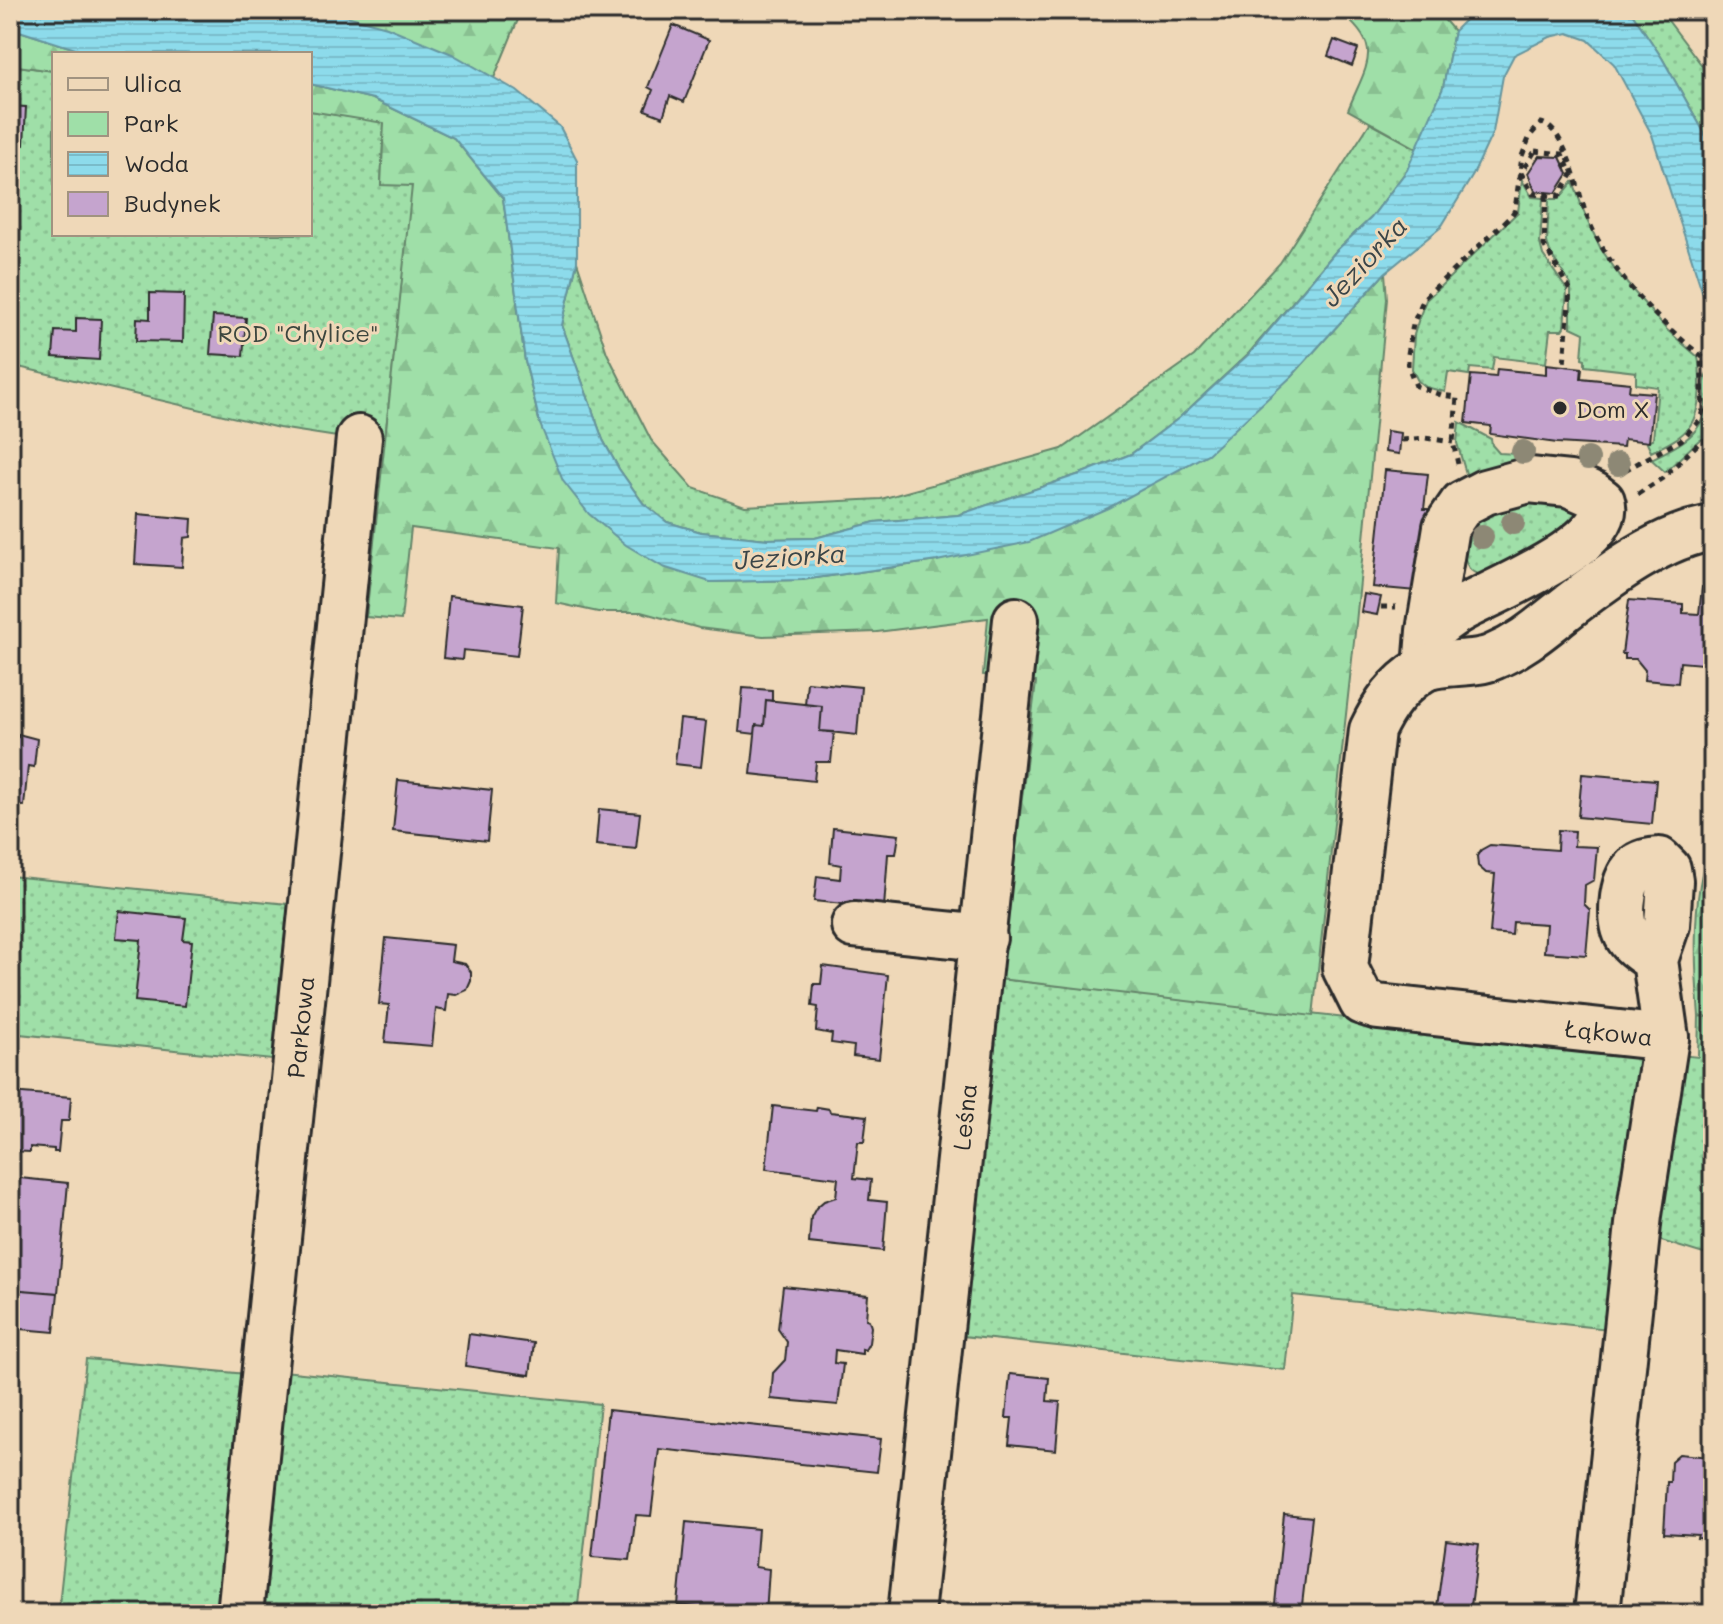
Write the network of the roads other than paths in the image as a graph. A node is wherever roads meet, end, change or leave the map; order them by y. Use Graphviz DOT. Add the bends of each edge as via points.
graph roads {
  1 [pos="359,438"];
  2 [pos="1713,528"];
  3 [pos="1016,620"];
  4 [pos="1436,655"];
  5 [pos="854,925"];
  6 [pos="984,938"];
  7 [pos="1655,960"];
  8 [pos="1666,1038"];
  9 [pos="240,1614"];
  10 [pos="911,1614"];
  11 [pos="1597,1614"];
  1 -- 9 [label="street, Parkowa"];
  2 -- 4 [label="street" via="1693,531 1617,572 1529,640 1490,659"];
  3 -- 6 [label="street, Leśna"];
  4 -- 4 [label="street" via="1446,527 1462,504 1529,480 1569,484 1594,499 1604,514 1595,530 1572,549 1458,610"];
  4 -- 8 [label="street, Łąkowa" via="1400,685 1372,730 1345,968 1362,1002"];
  5 -- 6 [label="street"];
  6 -- 10 [label="street, Leśna"];
  7 -- 8 [label="street"];
  8 -- 11 [label="street, Łąkowa" via="1639,1215"];
}
